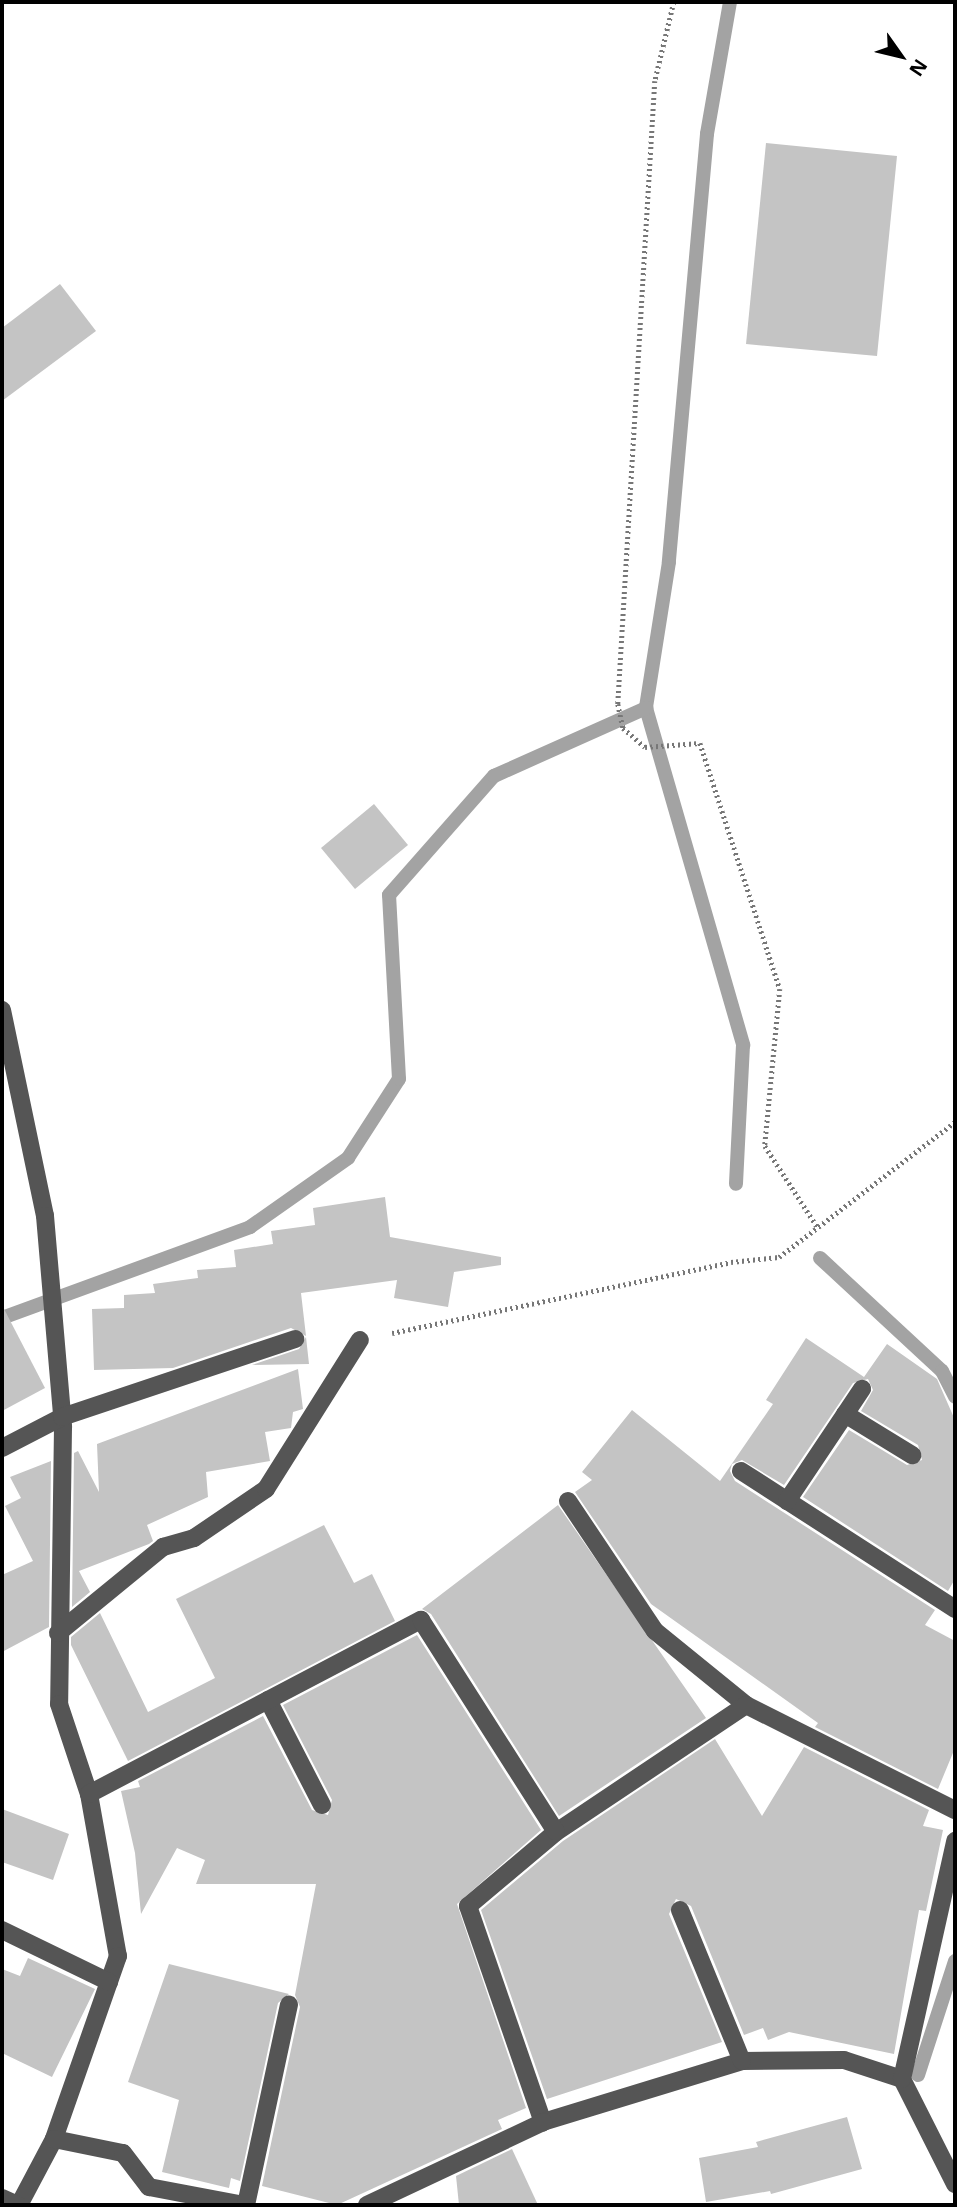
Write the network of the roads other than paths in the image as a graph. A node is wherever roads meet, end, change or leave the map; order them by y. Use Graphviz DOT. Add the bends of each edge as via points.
graph roads {
  1 [pos="2,1010"];
  2 [pos="295,1339"];
  3 [pos="360,1340"];
  4 [pos="862,1389"];
  5 [pos="845,1414"];
  6 [pos="62,1417"];
  7 [pos="2,1448"];
  8 [pos="912,1455"];
  9 [pos="741,1471"];
  10 [pos="568,1501"];
  11 [pos="787,1501"];
  12 [pos="955,1609"];
  13 [pos="58,1633"];
  14 [pos="268,1700"];
  15 [pos="746,1705"];
  16 [pos="89,1794"];
  17 [pos="322,1805"];
  18 [pos="955,1810"];
  19 [pos="556,1832"];
  20 [pos="955,1841"];
  21 [pos="680,1909"];
  22 [pos="2,1930"];
  23 [pos="109,1982"];
  24 [pos="289,2005"];
  25 [pos="742,2061"];
  26 [pos="902,2079"];
  27 [pos="543,2122"];
  28 [pos="54,2139"];
  29 [pos="955,2184"];
  30 [pos="2,2198"];
  31 [pos="19,2205"];
  32 [pos="245,2205"];
  33 [pos="367,2205"];
  1 -- 6 [label="street" via="45,1216"];
  2 -- 6 [label="street"];
  3 -- 13 [label="street" via="266,1489 194,1538 163,1547"];
  4 -- 5 [label="street"];
  5 -- 8 [label="street"];
  5 -- 11 [label="street"];
  6 -- 7 [label="street"];
  6 -- 13 [label="street"];
  9 -- 11 [label="street"];
  10 -- 15 [label="street" via="655,1630"];
  11 -- 12 [label="street"];
  13 -- 16 [label="street" via="59,1704"];
  14 -- 16 [label="street"];
  14 -- 17 [label="street"];
  14 -- 19 [label="street" via="421,1620"];
  15 -- 18 [label="street"];
  15 -- 19 [label="street"];
  16 -- 23 [label="street" via="118,1956"];
  19 -- 27 [label="street" via="468,1906"];
  20 -- 26 [label="street"];
  21 -- 25 [label="street"];
  22 -- 23 [label="street"];
  23 -- 28 [label="street"];
  24 -- 32 [label="street"];
  25 -- 26 [label="street" via="844,2060"];
  25 -- 27 [label="street"];
  26 -- 29 [label="street"];
  27 -- 33 [label="street"];
  28 -- 31 [label="street"];
  28 -- 32 [label="street" via="123,2153 149,2187"];
  30 -- 31 [label="street"];
}
